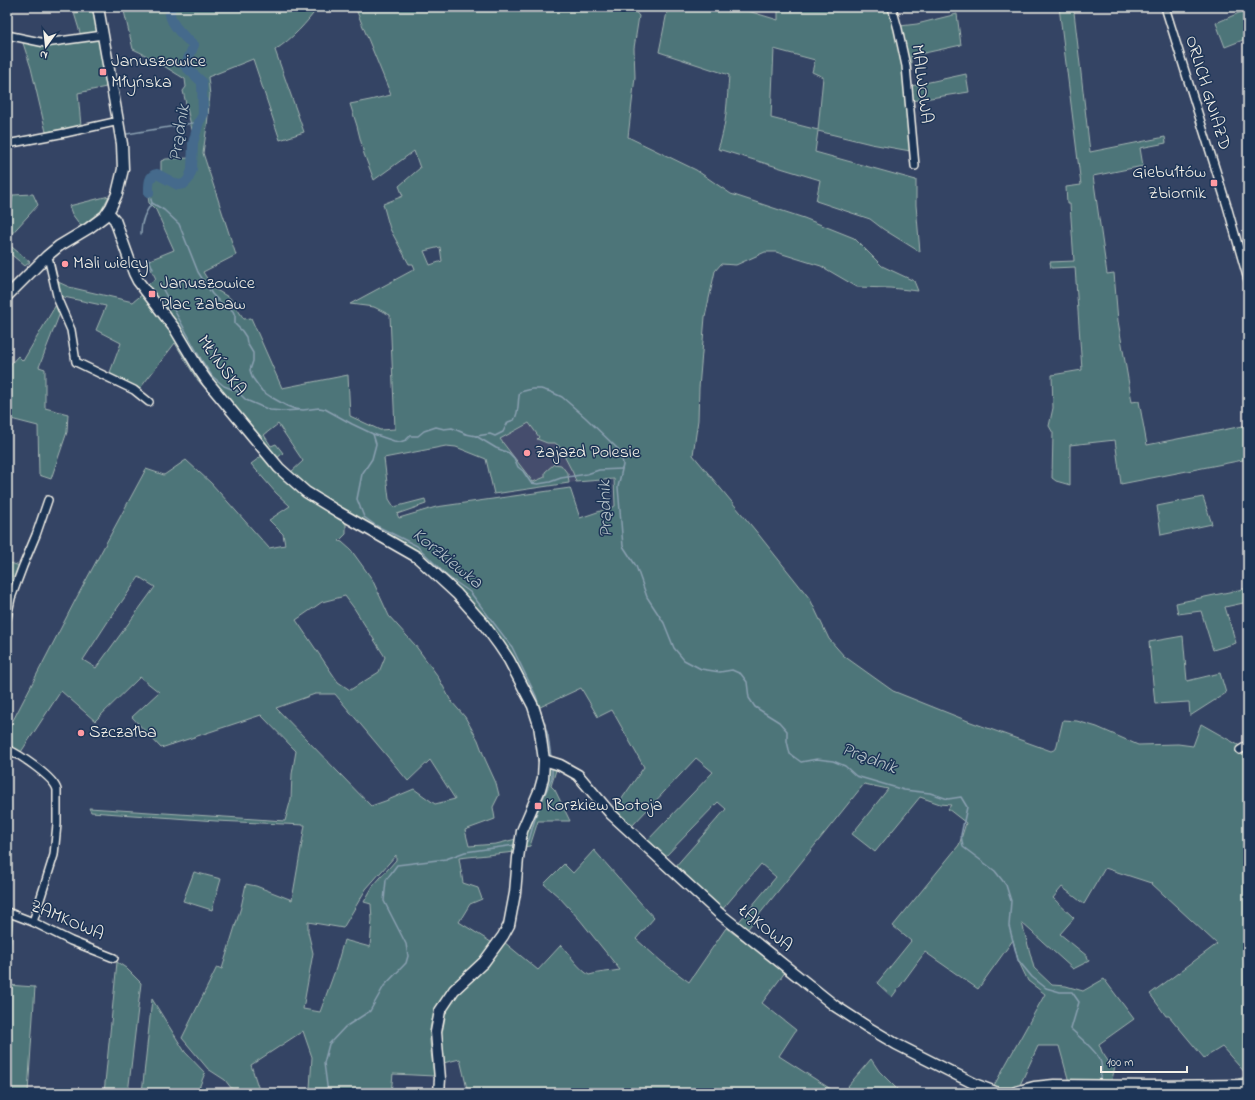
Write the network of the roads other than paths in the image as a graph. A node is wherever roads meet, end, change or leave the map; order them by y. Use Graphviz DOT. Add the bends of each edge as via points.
graph roads {
  1 [pos="98,7"];
  2 [pos="892,7"];
  3 [pos="1166,7"];
  4 [pos="7,35"];
  5 [pos="103,35"];
  6 [pos="118,121"];
  7 [pos="7,144"];
  8 [pos="915,166"];
  9 [pos="108,212"];
  10 [pos="47,256"];
  11 [pos="1248,280"];
  12 [pos="7,296"];
  13 [pos="149,402"];
  14 [pos="48,500"];
  15 [pos="7,618"];
  16 [pos="1248,745"];
  17 [pos="7,749"];
  18 [pos="1240,750"];
  19 [pos="544,760"];
  20 [pos="7,912"];
  21 [pos="33,922"];
  22 [pos="114,958"];
  23 [pos="1248,1085"];
  24 [pos="995,1092"];
  25 [pos="439,1093"];
  1 -- 5 [label="street"];
  2 -- 8 [label="street, MALWOWA" via="906,66"];
  3 -- 11 [label="street, ORLICH GNIAZD"];
  4 -- 5 [label="street" via="44,43"];
  5 -- 6 [label="street"];
  6 -- 7 [label="street"];
  6 -- 9 [label="street" via="123,149 123,169 117,194"];
  9 -- 10 [label="street"];
  9 -- 19 [label="street, MŁYŃSKA" via="115,220 138,281 175,329 200,371 279,468 306,492 417,557 457,594 482,622 509,660 534,706"];
  10 -- 12 [label="street"];
  10 -- 13 [label="street" via="58,300 71,330 76,362 134,390"];
  14 -- 15 [label="street" via="20,572"];
  16 -- 18 [label="street"];
  17 -- 21 [label="street" via="36,767 57,790 54,855"];
  19 -- 24 [label="street, ŁĄKOWA" via="578,775 611,814 714,909 834,1006 896,1044"];
  19 -- 25 [label="street, MŁYŃSKA" via="540,789 522,831 509,925 484,962 454,990 440,1011 436,1032"];
  20 -- 21 [label="street, ZAMKOWA"];
  21 -- 22 [label="street, ZAMKOWA" via="64,938"];
  23 -- 24 [label="street" via="1042,1086 1012,1093"];
}
